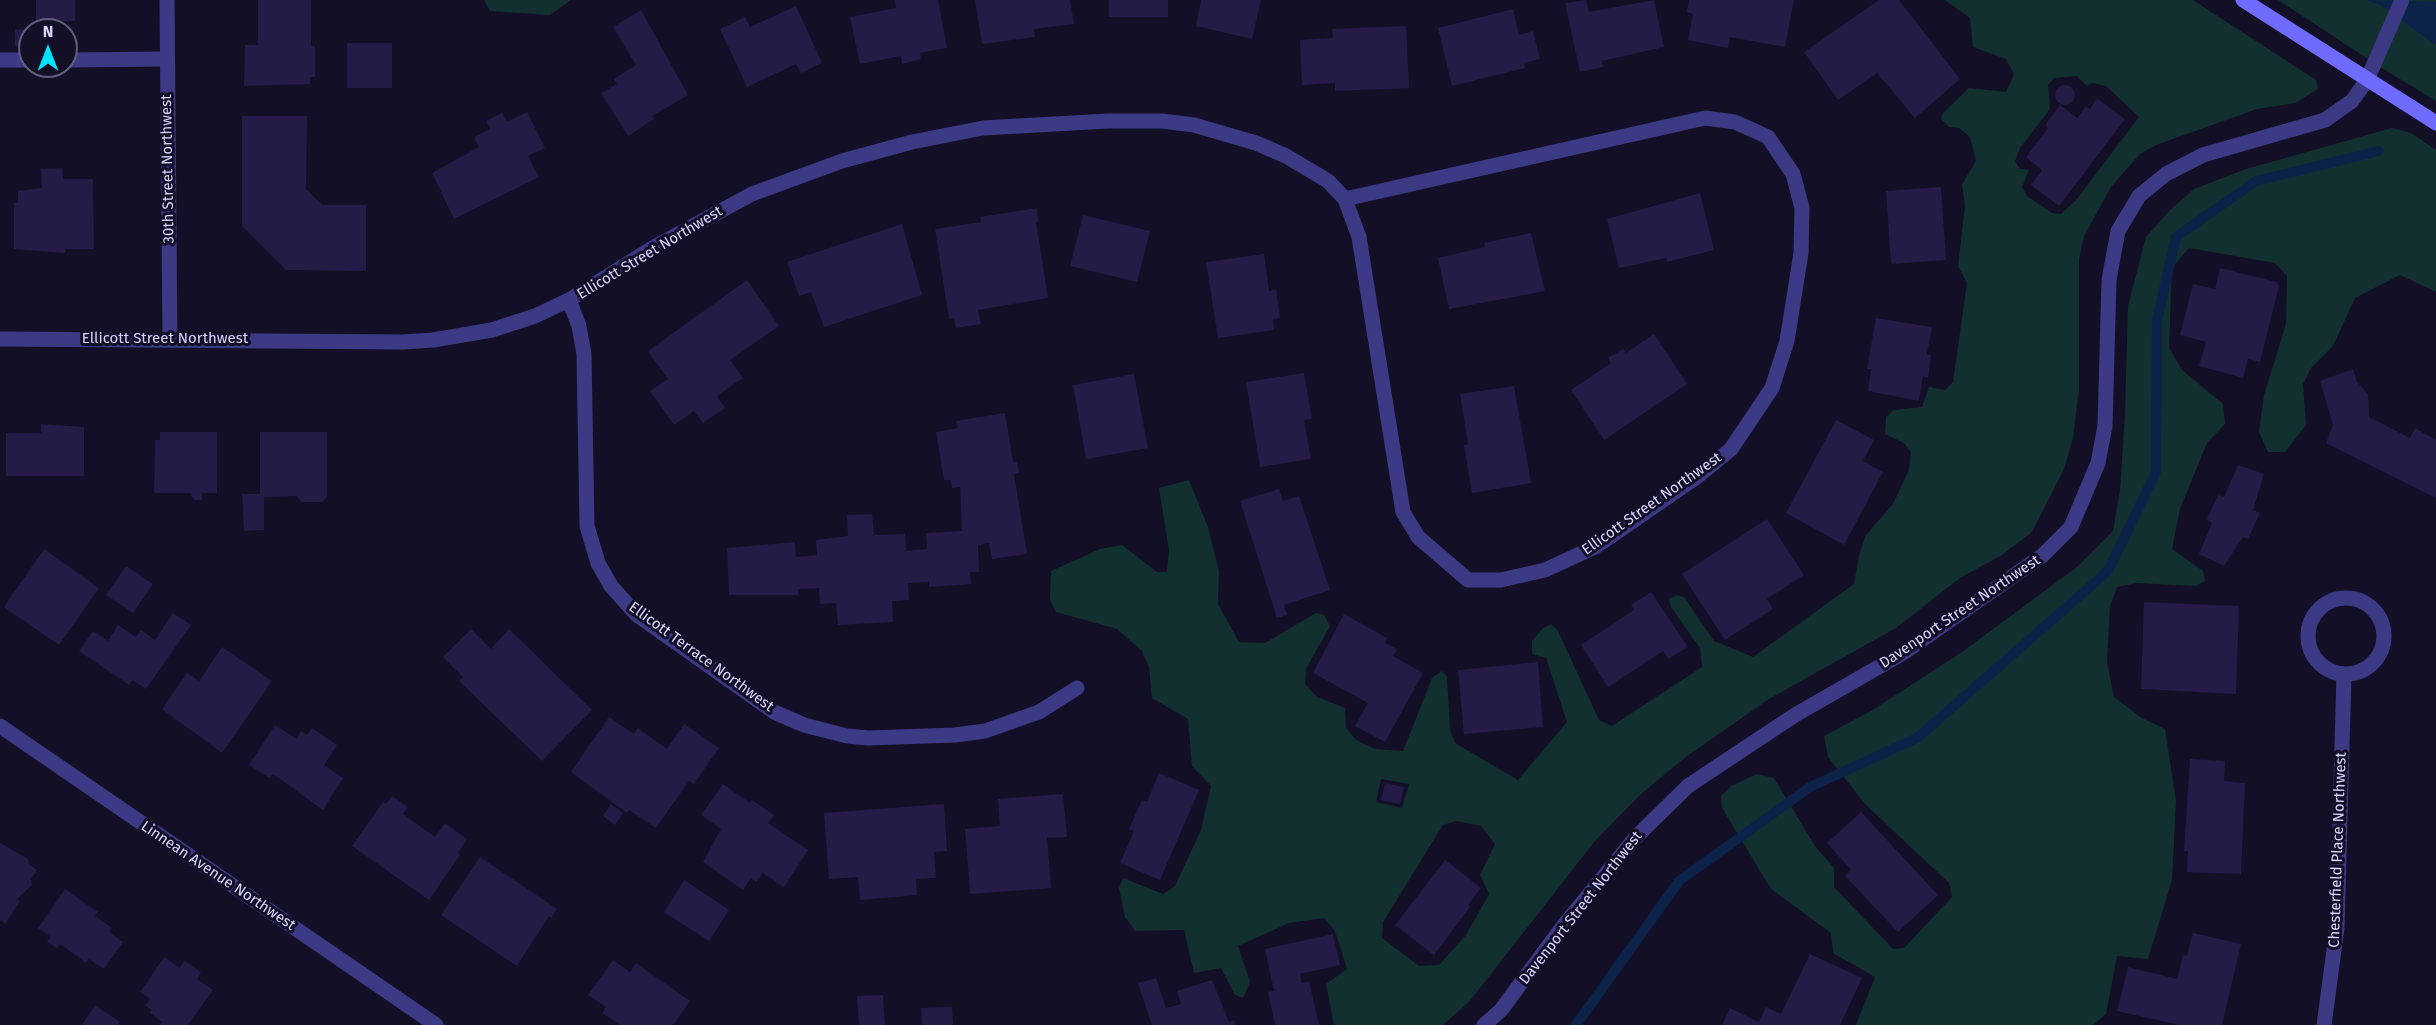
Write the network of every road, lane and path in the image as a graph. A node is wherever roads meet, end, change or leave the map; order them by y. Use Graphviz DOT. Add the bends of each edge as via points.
graph roads {
  1 [pos="167,0"];
  2 [pos="2243,0"];
  3 [pos="2402,0"];
  4 [pos="167,59"];
  5 [pos="0,60"];
  6 [pos="18,60"];
  7 [pos="78,60"];
  8 [pos="2367,80"];
  9 [pos="2436,123"];
  10 [pos="1345,199"];
  11 [pos="569,300"];
  12 [pos="0,339"];
  13 [pos="170,339"];
  14 [pos="2344,674"];
  15 [pos="1077,688"];
  16 [pos="0,726"];
  17 [pos="436,1025"];
  18 [pos="1484,1025"];
  19 [pos="2324,1025"];
  1 -- 4 [label="street, 30th Street Northwest"];
  2 -- 8 [label="main road"];
  3 -- 8 [label="street, Davenport Street Northwest"];
  4 -- 7 [label="street"];
  4 -- 13 [label="street, 30th Street Northwest"];
  5 -- 6 [label="street"];
  8 -- 9 [label="main road"];
  8 -- 18 [label="street, Davenport Street Northwest" via="2352,101 2325,120 2203,155 2166,174 2139,196 2118,231 2109,280 2105,426 2098,463 2071,527 2042,556 1903,653 1795,715 1688,786 1636,837 1501,1010"];
  10 -- 10 [label="street, Ellicott Street Northwest" via="1666,125 1705,118 1735,122 1768,137 1793,174 1803,208 1801,253 1788,341 1772,388 1731,448 1698,476 1595,547 1545,570 1501,580 1468,580 1418,537 1403,512 1359,237"];
  10 -- 11 [label="street, Ellicott Street Northwest" via="1328,181 1286,156 1194,125 1108,121 983,128 842,161 752,195 654,247"];
  11 -- 13 [label="street, Ellicott Street Northwest" via="499,328 434,340"];
  11 -- 15 [label="street, Ellicott Terrace Northwest" via="585,354 587,526 602,571 637,615 774,712 847,736 985,731 1033,715"];
  12 -- 13 [label="street, Ellicott Street Northwest"];
  14 -- 14 [label="street" via="2356,673 2376,659 2384,636 2377,613 2362,602 2344,597 2320,607 2308,629 2312,655 2320,664"];
  14 -- 19 [label="street, Chesterfield Place Northwest" via="2337,928"];
  16 -- 17 [label="street, Linnean Avenue Northwest"];
}
